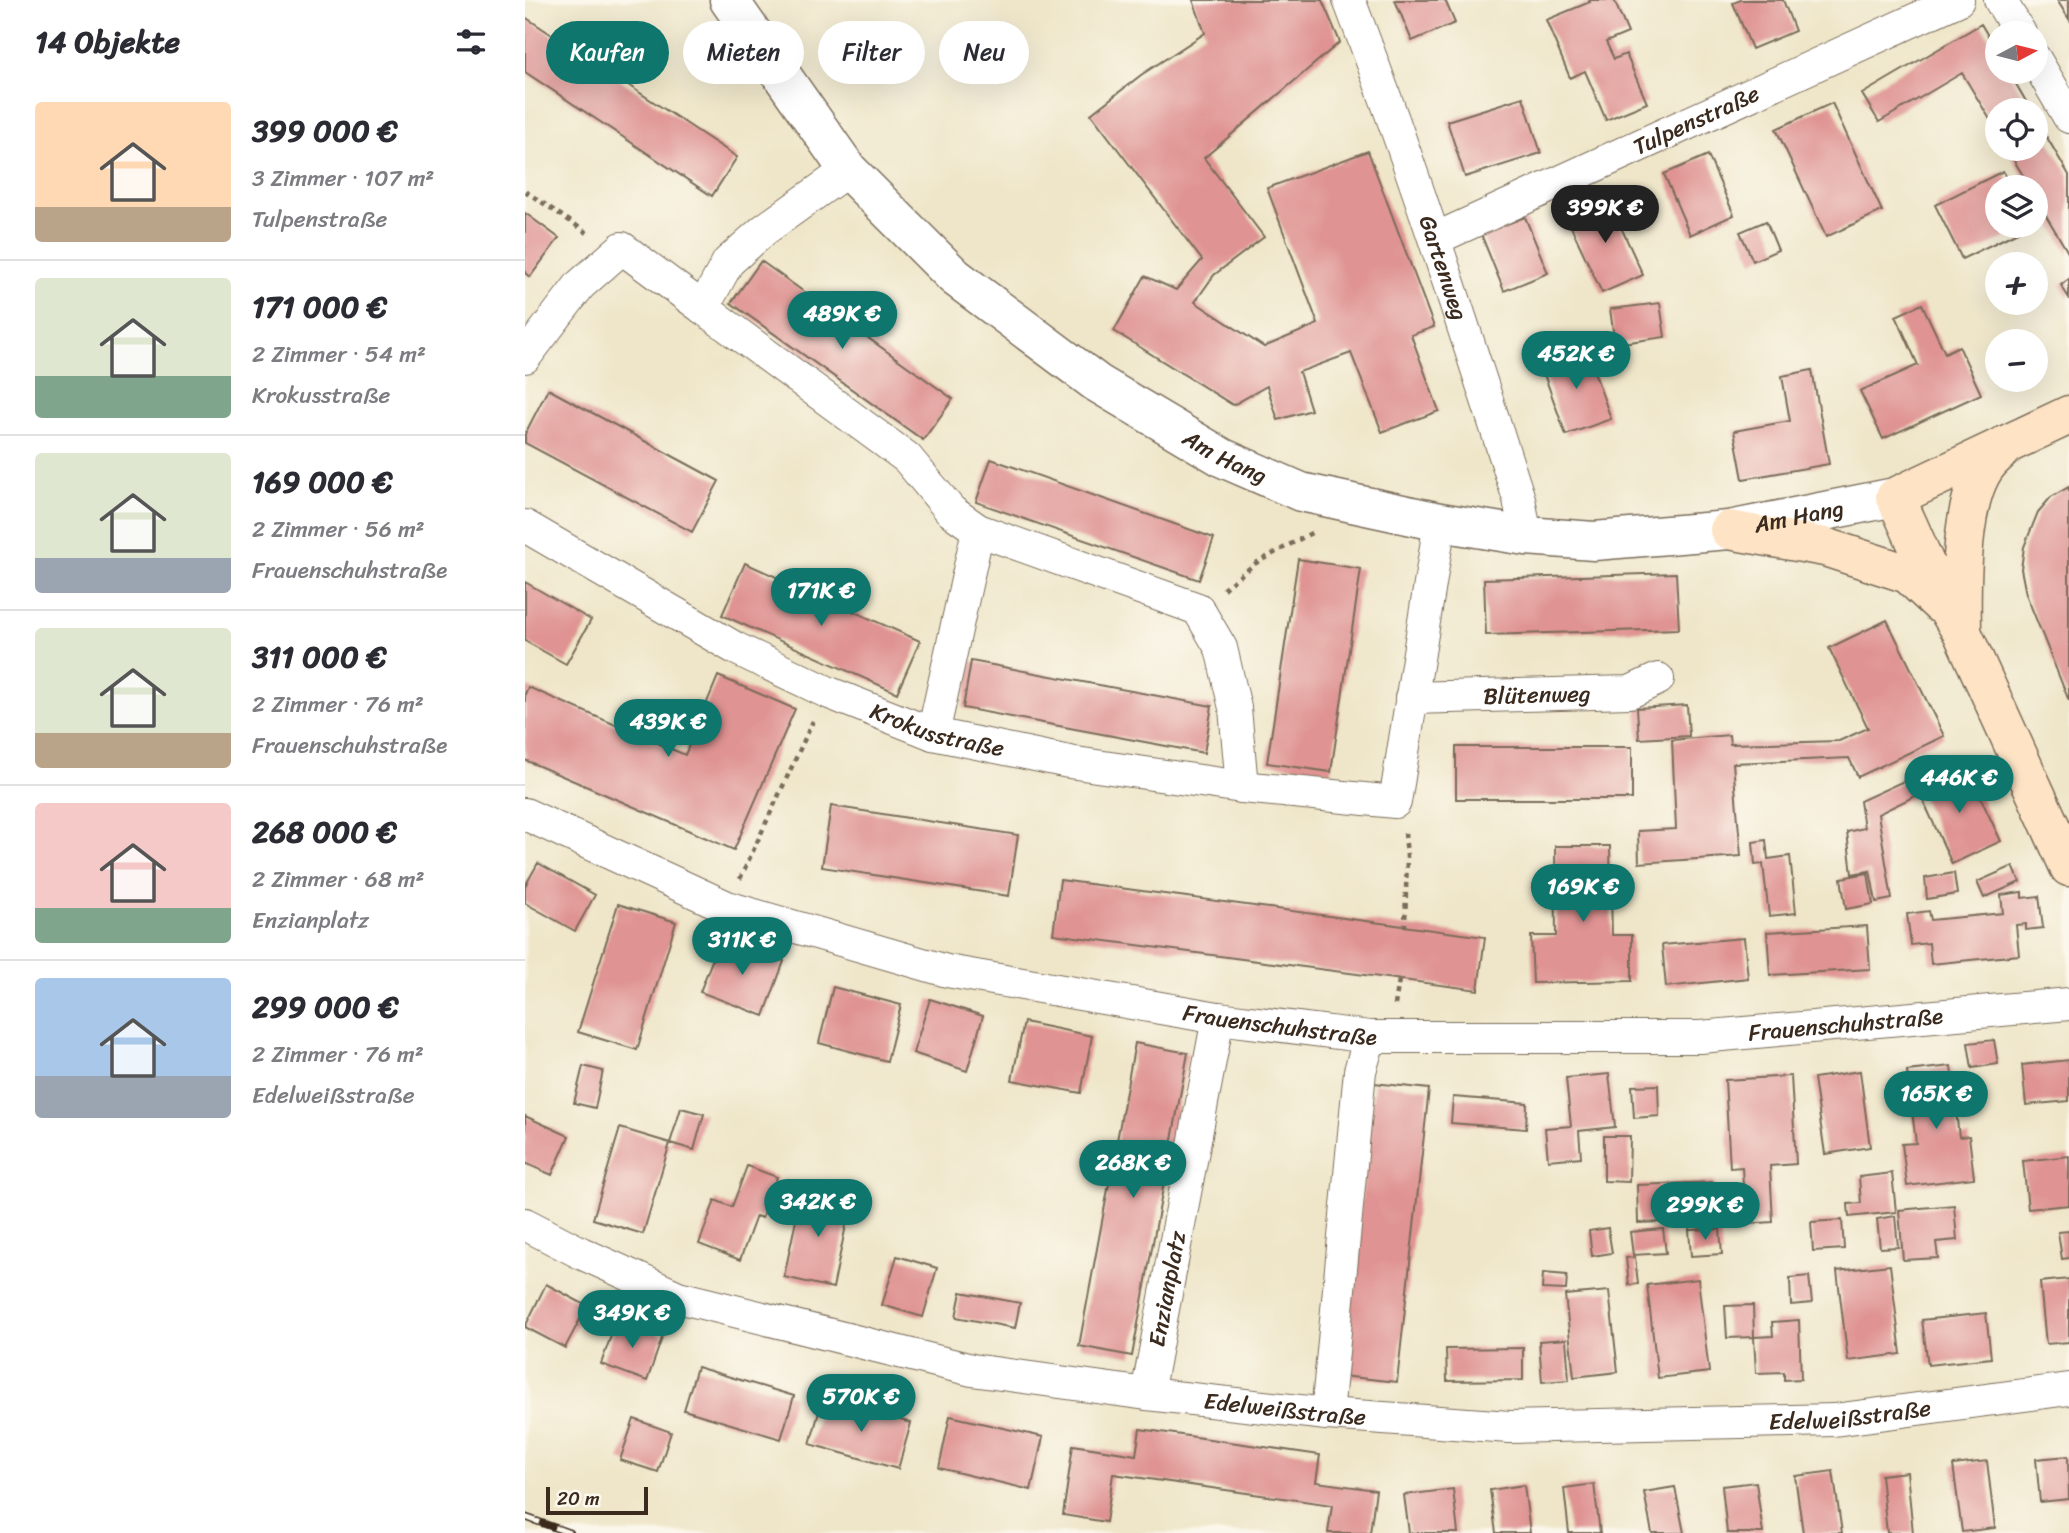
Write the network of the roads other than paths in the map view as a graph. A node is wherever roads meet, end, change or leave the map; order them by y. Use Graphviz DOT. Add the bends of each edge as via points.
graph roads {
  1 [pos="729,0"];
  2 [pos="1349,0"];
  3 [pos="1958,0"];
  4 [pos="2000,0"];
  5 [pos="2013,21"];
  6 [pos="2048,81"];
  7 [pos="2069,117"];
  8 [pos="848,170"];
  9 [pos="1435,239"];
  10 [pos="702,308"];
  11 [pos="525,357"];
  12 [pos="2069,415"];
  13 [pos="2010,442"];
  14 [pos="1895,497"];
  15 [pos="1440,522"];
  16 [pos="525,526"];
  17 [pos="978,530"];
  18 [pos="1728,530"];
  19 [pos="1526,536"];
  20 [pos="1953,620"];
  21 [pos="1658,679"];
  22 [pos="1411,698"];
  23 [pos="933,734"];
  24 [pos="1242,787"];
  25 [pos="525,814"];
  26 [pos="2069,867"];
  27 [pos="2069,1004"];
  28 [pos="1217,1018"];
  29 [pos="1370,1037"];
  30 [pos="525,1224"];
  31 [pos="2069,1390"];
  32 [pos="1147,1394"];
  33 [pos="1327,1414"];
  1 -- 8 [label="street, Am Hang"];
  2 -- 9 [label="street, Gartenweg"];
  3 -- 9 [label="street, Tulpenstraße"];
  4 -- 5 [label="street"];
  6 -- 7 [label="street"];
  8 -- 10 [label="street" via="728,262"];
  8 -- 15 [label="street, Am Hang" via="955,277 1097,383 1223,458 1301,492"];
  9 -- 19 [label="street, Gartenweg" via="1519,499"];
  10 -- 11 [label="street" via="622,248 580,285"];
  10 -- 17 [label="street" via="907,458 951,512"];
  12 -- 13 [label="main road"];
  13 -- 14 [label="main road"];
  13 -- 20 [label="main road" via="1986,466 1972,499"];
  14 -- 18 [label="street, Am Hang"];
  14 -- 20 [label="main road"];
  15 -- 19 [label="street, Am Hang"];
  15 -- 22 [label="street"];
  16 -- 23 [label="street, Krokusstraße" via="735,648 827,692"];
  17 -- 23 [label="street"];
  17 -- 24 [label="street" via="1198,609 1221,648 1235,708"];
  18 -- 19 [label="street, Am Hang" via="1594,541"];
  18 -- 20 [label="main road" via="1825,547 1908,574"];
  20 -- 26 [label="main road"];
  21 -- 22 [label="street, Blütenweg" via="1630,692"];
  22 -- 24 [label="street, Krokusstraße" via="1395,802"];
  23 -- 24 [label="street, Krokusstraße" via="1069,762"];
  25 -- 28 [label="street, Frauenschuhstraße" via="727,907 947,971"];
  27 -- 29 [label="street, Frauenschuhstraße" via="1700,1037"];
  28 -- 29 [label="street, Frauenschuhstraße"];
  28 -- 32 [label="street, Enzianplatz"];
  29 -- 33 [label="street" via="1360,1070"];
  30 -- 32 [label="street, Edelweißstraße" via="678,1297 972,1370"];
  31 -- 33 [label="street, Edelweißstraße" via="1834,1420 1510,1427"];
  32 -- 33 [label="street, Edelweißstraße"];
}
